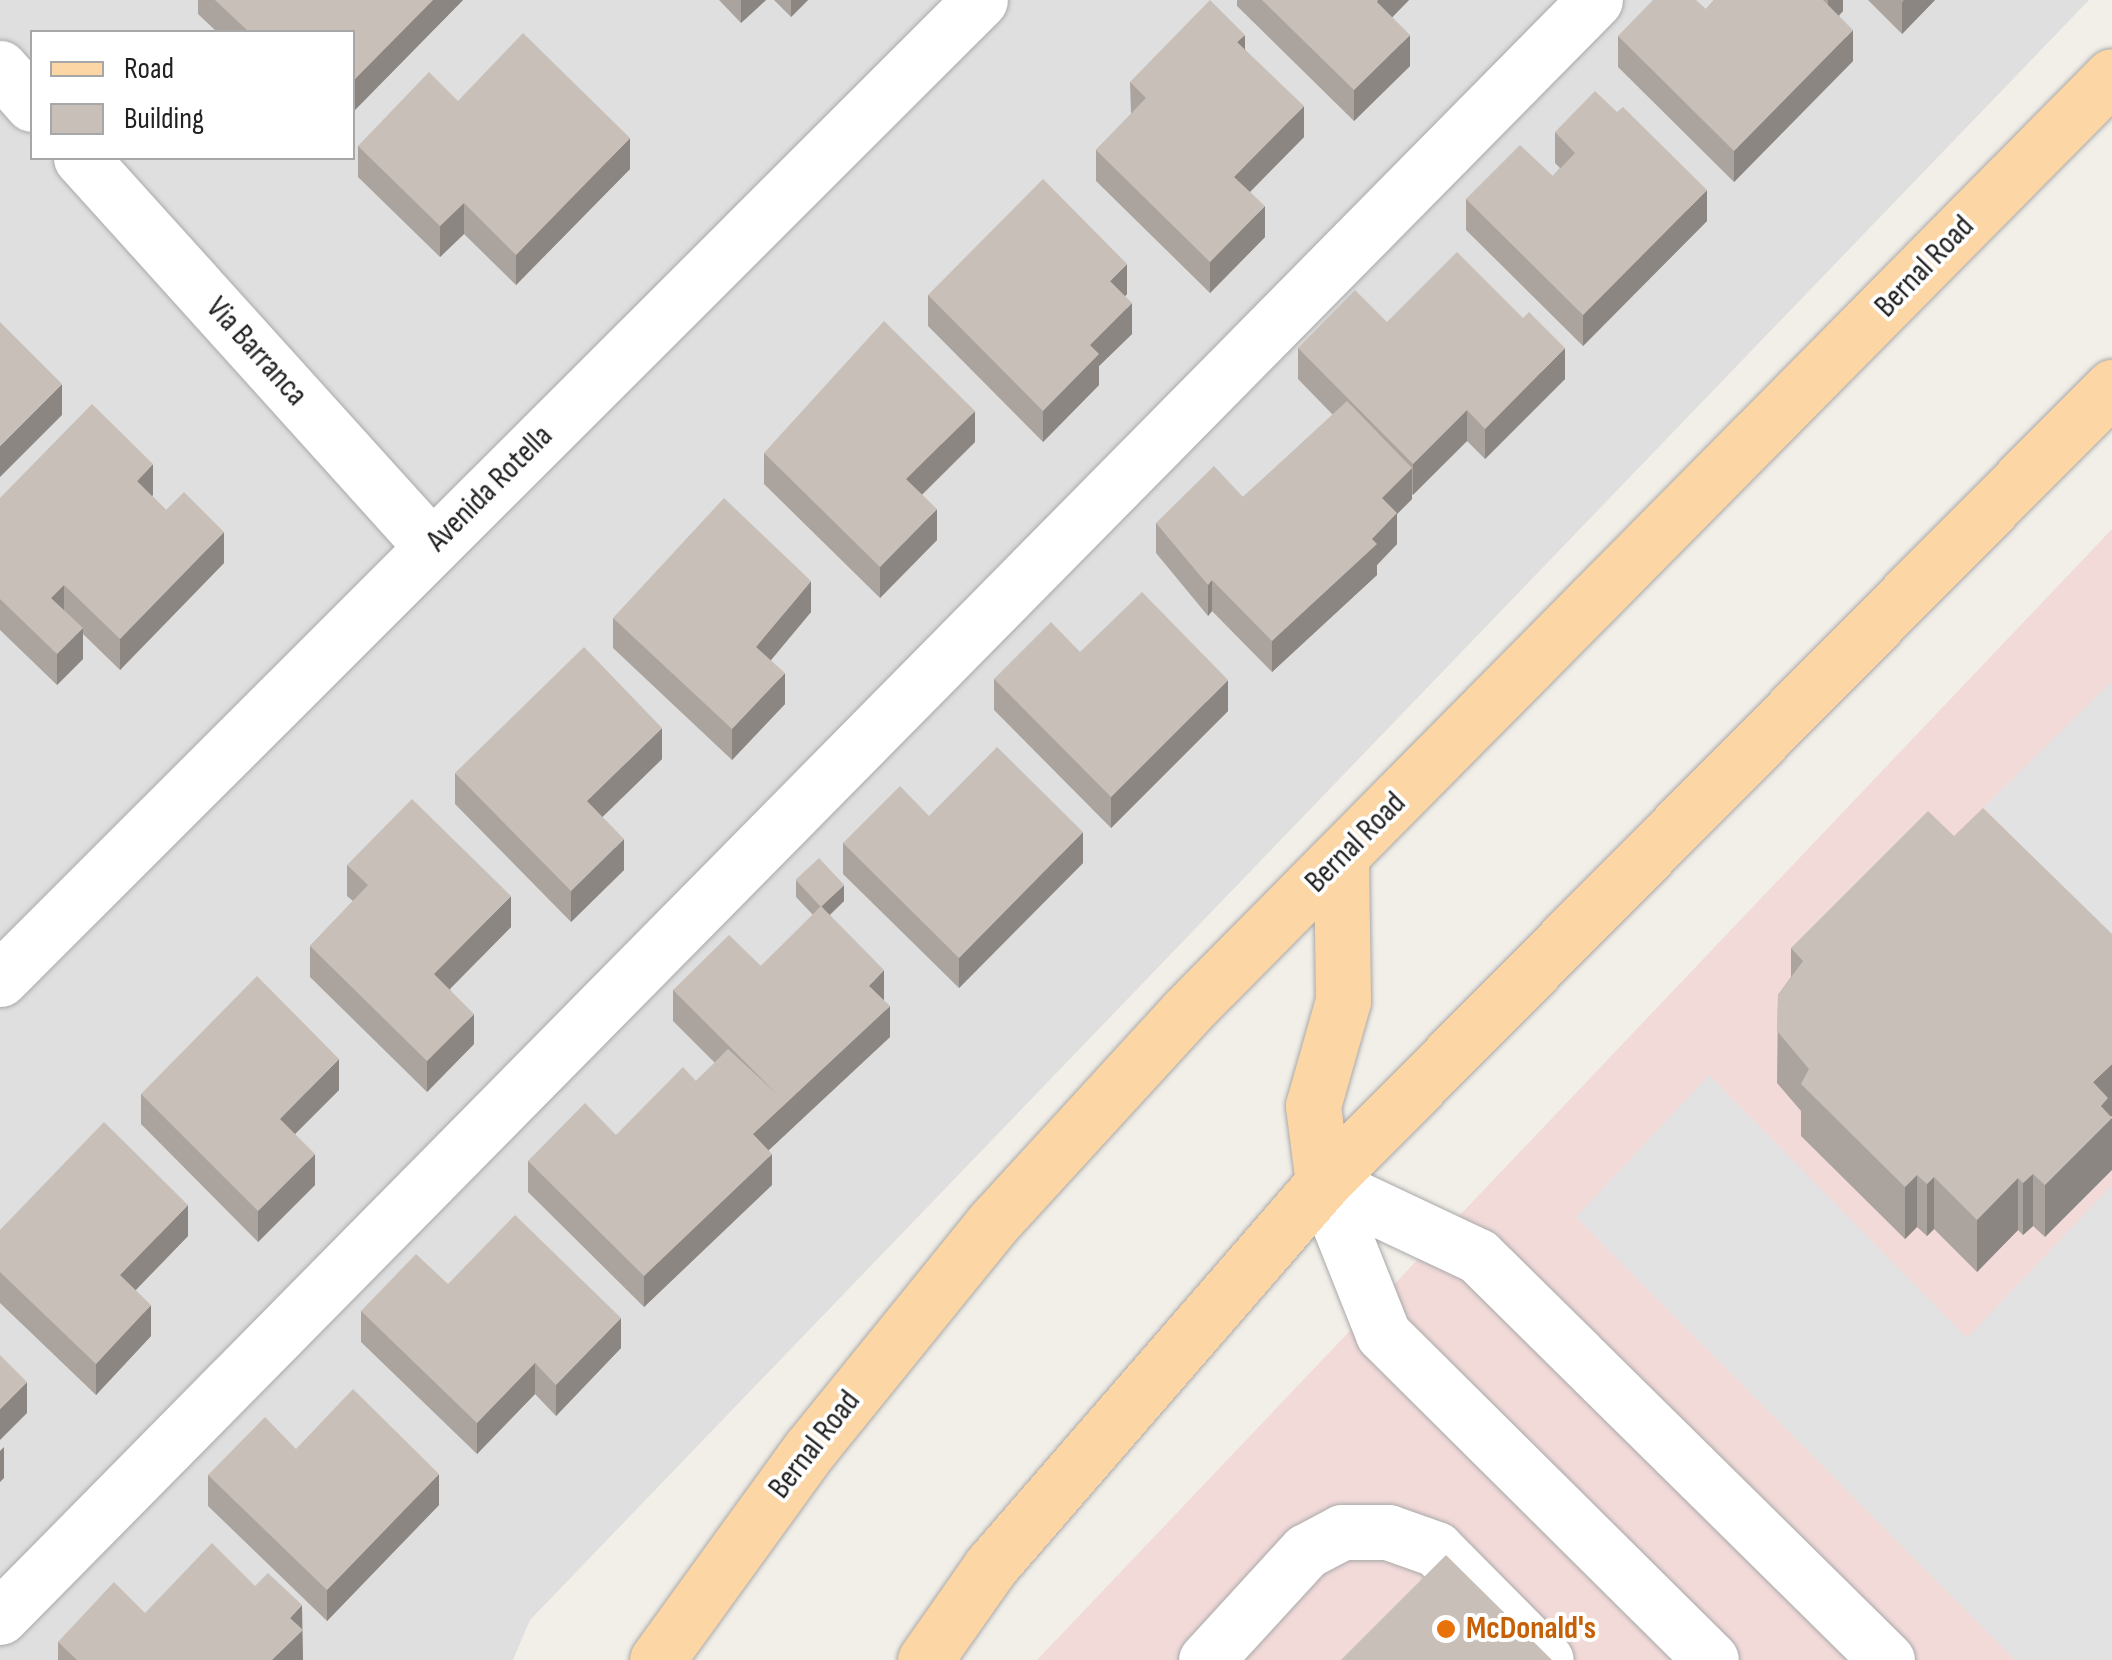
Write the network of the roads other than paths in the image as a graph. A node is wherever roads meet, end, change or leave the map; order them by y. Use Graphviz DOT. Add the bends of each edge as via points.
graph roads {
  1 [pos="980,0"];
  2 [pos="1594,0"];
  3 [pos="0,68"];
  4 [pos="2112,76"];
  5 [pos="30,102"];
  6 [pos="83,160"];
  7 [pos="2112,387"];
  8 [pos="432,548"];
  9 [pos="1341,859"];
  10 [pos="0,978"];
  11 [pos="1323,1183"];
  12 [pos="0,1617"];
  13 [pos="658,1660"];
  14 [pos="924,1660"];
  15 [pos="1206,1660"];
  16 [pos="1546,1660"];
  17 [pos="1711,1660"];
  18 [pos="1888,1660"];
  1 -- 8 [label="street, Avenida Rotella"];
  2 -- 12 [label="street"];
  3 -- 5 [label="street"];
  4 -- 9 [label="main road, Bernal Road"];
  6 -- 8 [label="street, Via Barranca"];
  7 -- 11 [label="main road"];
  8 -- 10 [label="street, Avenida Rotella"];
  9 -- 11 [label="main road" via="1343,1001 1313,1106"];
  9 -- 13 [label="main road, Bernal Road" via="1187,1011 992,1224 810,1449"];
  11 -- 14 [label="main road" via="990,1566"];
  11 -- 17 [label="street" via="1384,1334"];
  11 -- 18 [label="street" via="1478,1256"];
  15 -- 16 [label="street" via="1306,1551 1342,1532 1388,1532 1436,1549"];
}
